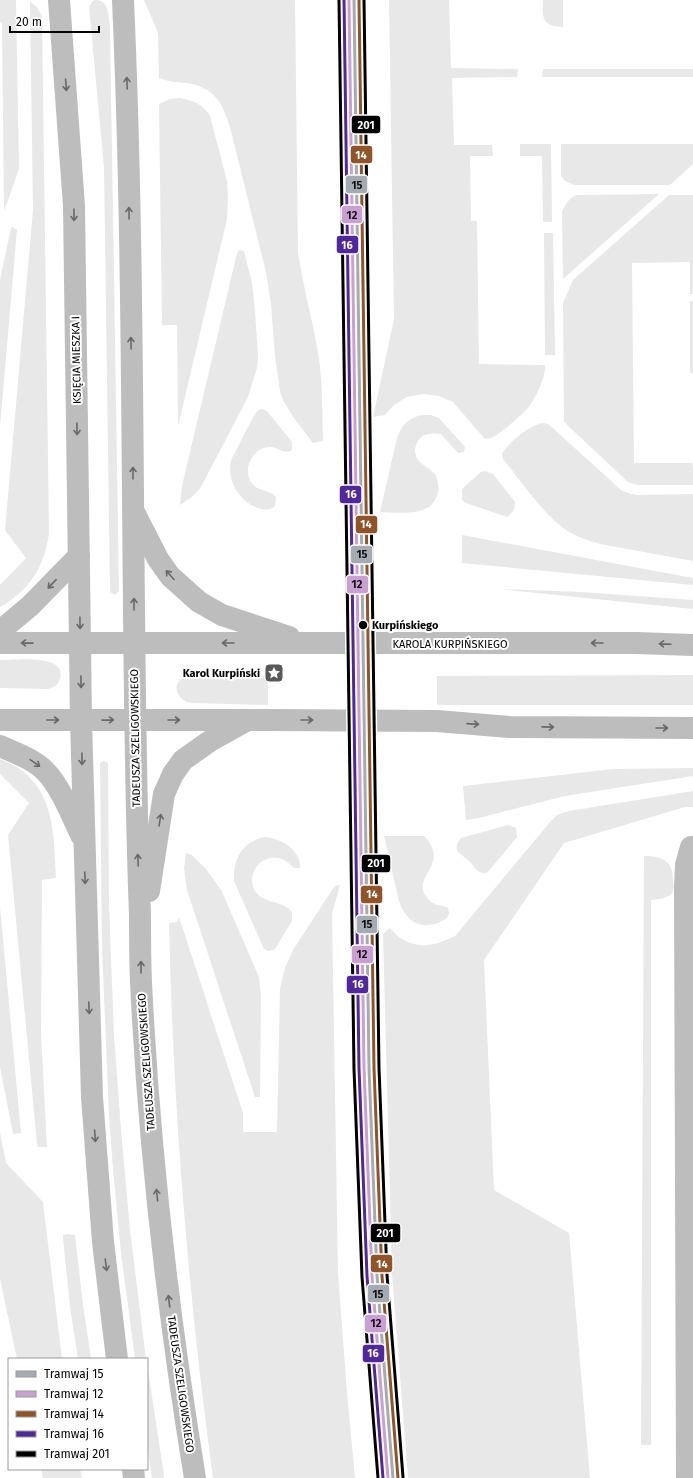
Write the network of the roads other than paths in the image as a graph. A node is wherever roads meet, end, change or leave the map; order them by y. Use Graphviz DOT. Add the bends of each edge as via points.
graph roads {
  1 [pos="59,0"];
  2 [pos="123,0"];
  3 [pos="133,512"];
  4 [pos="79,556"];
  5 [pos="0,631"];
  6 [pos="267,636"];
  7 [pos="0,643"];
  8 [pos="134,643"];
  9 [pos="80,644"];
  10 [pos="693,645"];
  11 [pos="0,720"];
  12 [pos="81,720"];
  13 [pos="135,720"];
  14 [pos="258,720"];
  15 [pos="693,728"];
  16 [pos="0,746"];
  17 [pos="84,839"];
  18 [pos="693,846"];
  19 [pos="140,941"];
  20 [pos="117,1358"];
  21 [pos="195,1478"];
  22 [pos="687,1478"];
  1 -- 4 [label="street, KSIĘCIA MIESZKA I, one-way" via="74,206"];
  3 -- 2 [label="street, one-way" via="127,97"];
  6 -- 3 [label="street, one-way" via="199,602 170,576"];
  8 -- 3 [label="street, one-way"];
  4 -- 5 [label="street, one-way" via="30,606"];
  4 -- 9 [label="street, KSIĘCIA MIESZKA I, one-way"];
  6 -- 8 [label="street, KAROLA KURPIŃSKIEGO, one-way"];
  10 -- 6 [label="street, KAROLA KURPIŃSKIEGO, one-way" via="307,643"];
  9 -- 7 [label="street, KAROLA KURPIŃSKIEGO, one-way"];
  8 -- 9 [label="street, KAROLA KURPIŃSKIEGO"];
  8 -- 13 [label="street, TADEUSZA SZELIGOWSKIEGO"];
  9 -- 12 [label="street, KSIĘCIA MIESZKA I, one-way"];
  11 -- 12 [label="street, one-way"];
  12 -- 13 [label="street, one-way"];
  12 -- 17 [label="street, one-way"];
  13 -- 14 [label="street, one-way"];
  19 -- 13 [label="street, TADEUSZA SZELIGOWSKIEGO, one-way"];
  14 -- 15 [label="street, one-way" via="436,721 509,727"];
  19 -- 14 [label="street, one-way" via="164,794 173,774 183,760 210,741"];
  16 -- 17 [label="street, one-way" via="26,757 46,771"];
  17 -- 20 [label="street, one-way" via="92,1097 103,1242"];
  18 -- 22 [label="street" via="686,865 685,888"];
  21 -- 19 [label="street, TADEUSZA SZELIGOWSKIEGO, one-way" via="176,1355 157,1198"];
}
